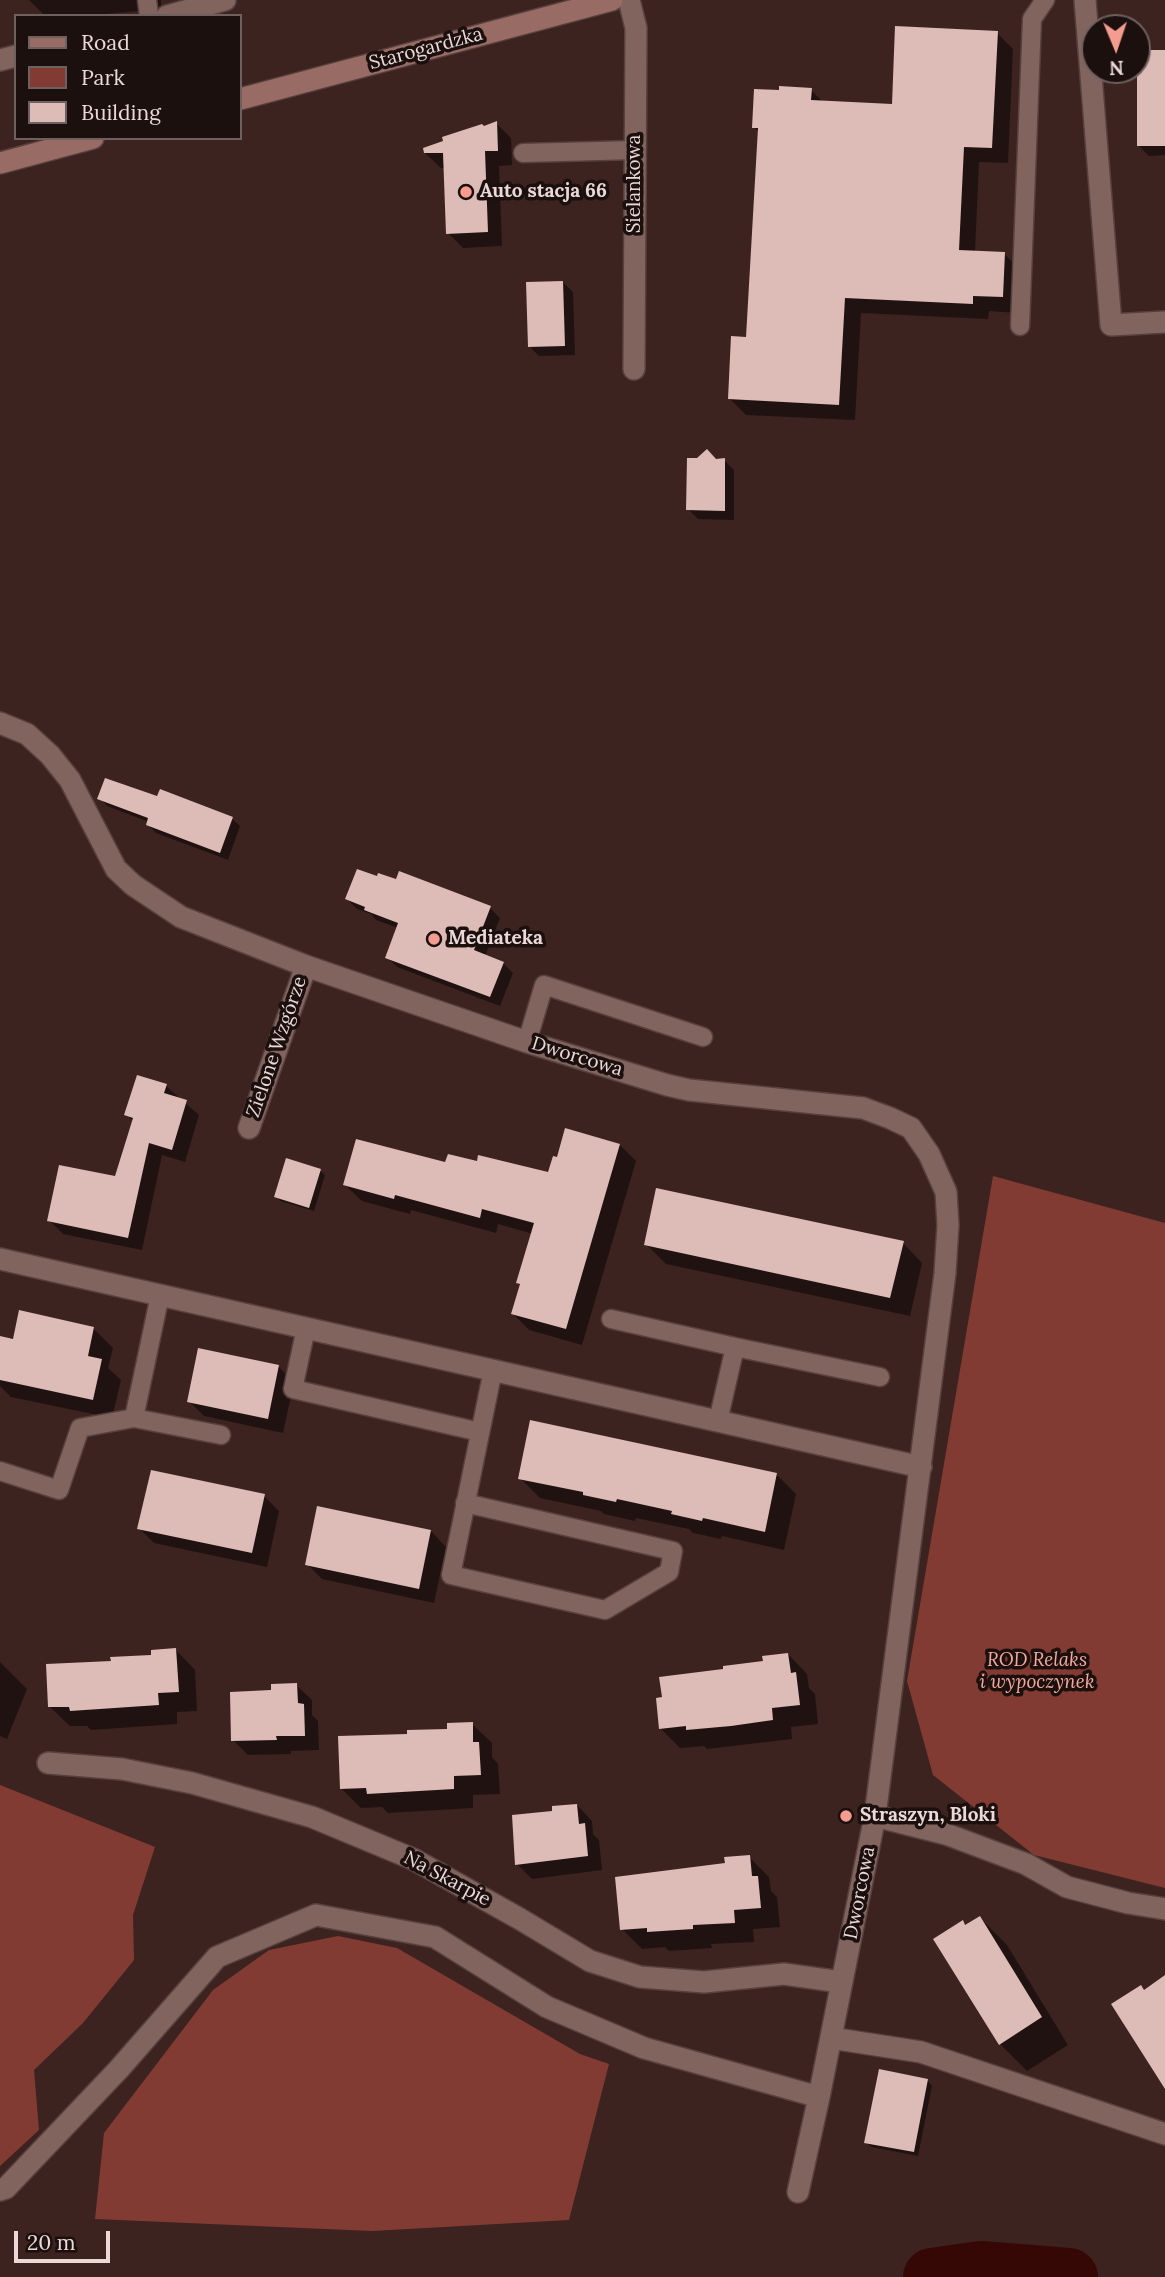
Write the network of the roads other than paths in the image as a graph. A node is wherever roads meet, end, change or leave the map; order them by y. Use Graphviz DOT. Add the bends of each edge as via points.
graph roads {
  1 [pos="225,0"];
  2 [pos="612,0"];
  3 [pos="629,0"];
  4 [pos="1045,0"];
  5 [pos="1085,0"];
  6 [pos="174,14"];
  7 [pos="242,98"];
  8 [pos="86,140"];
  9 [pos="636,150"];
  10 [pos="523,153"];
  11 [pos="0,163"];
  12 [pos="1165,322"];
  13 [pos="1020,326"];
  14 [pos="634,369"];
  15 [pos="0,723"];
  16 [pos="306,966"];
  17 [pos="703,1037"];
  18 [pos="527,1042"];
  19 [pos="249,1128"];
  20 [pos="0,1259"];
  21 [pos="160,1295"];
  22 [pos="611,1319"];
  23 [pos="306,1328"];
  24 [pos="736,1346"];
  25 [pos="493,1370"];
  26 [pos="880,1377"];
  27 [pos="134,1419"];
  28 [pos="718,1421"];
  29 [pos="480,1432"];
  30 [pos="221,1435"];
  31 [pos="921,1467"];
  32 [pos="0,1471"];
  33 [pos="465,1503"];
  34 [pos="48,1763"];
  35 [pos="875,1816"];
  36 [pos="1165,1909"];
  37 [pos="841,1982"];
  38 [pos="831,2038"];
  39 [pos="819,2097"];
  40 [pos="1165,2134"];
  41 [pos="0,2190"];
  42 [pos="798,2192"];
  1 -- 6 [label="street"];
  2 -- 7 [label="main road, Starogardzka"];
  3 -- 9 [label="street, Sielankowa" via="636,28"];
  4 -- 13 [label="lane" via="1032,19"];
  5 -- 12 [label="street" via="1111,325"];
  8 -- 11 [label="main road"];
  9 -- 10 [label="lane"];
  9 -- 14 [label="street, Sielankowa"];
  15 -- 16 [label="street, Dworcowa" via="27,734 50,755 70,780 116,869 133,885 181,917"];
  16 -- 18 [label="street, Dworcowa"];
  16 -- 19 [label="street, Zielone Wzgórze"];
  17 -- 18 [label="lane" via="544,985"];
  18 -- 31 [label="street, Dworcowa" via="689,1090 863,1108 911,1128 946,1192 948,1225"];
  20 -- 21 [label="street"];
  21 -- 23 [label="street"];
  21 -- 27 [label="lane"];
  22 -- 24 [label="lane"];
  23 -- 25 [label="street"];
  23 -- 29 [label="lane" via="293,1389"];
  24 -- 26 [label="lane"];
  24 -- 28 [label="lane"];
  25 -- 28 [label="street"];
  25 -- 29 [label="lane"];
  27 -- 30 [label="lane"];
  27 -- 32 [label="lane" via="80,1428 59,1490"];
  28 -- 31 [label="street"];
  29 -- 33 [label="lane"];
  31 -- 35 [label="street, Dworcowa"];
  33 -- 33 [label="lane" via="451,1575 605,1610 669,1573 673,1551"];
  34 -- 37 [label="street, Na Skarpie" via="121,1769 192,1783 312,1817 412,1859 590,1961 640,1977 704,1982 784,1974"];
  35 -- 36 [label="street" via="946,1834 1026,1864 1067,1887"];
  35 -- 37 [label="street, Dworcowa"];
  37 -- 38 [label="street, Dworcowa"];
  38 -- 39 [label="street, Dworcowa"];
  38 -- 40 [label="street" via="921,2052"];
  39 -- 41 [label="street" via="644,2048 547,2007 435,1937 316,1915 217,1957 120,2070"];
  39 -- 42 [label="street, Dworcowa"];
}
